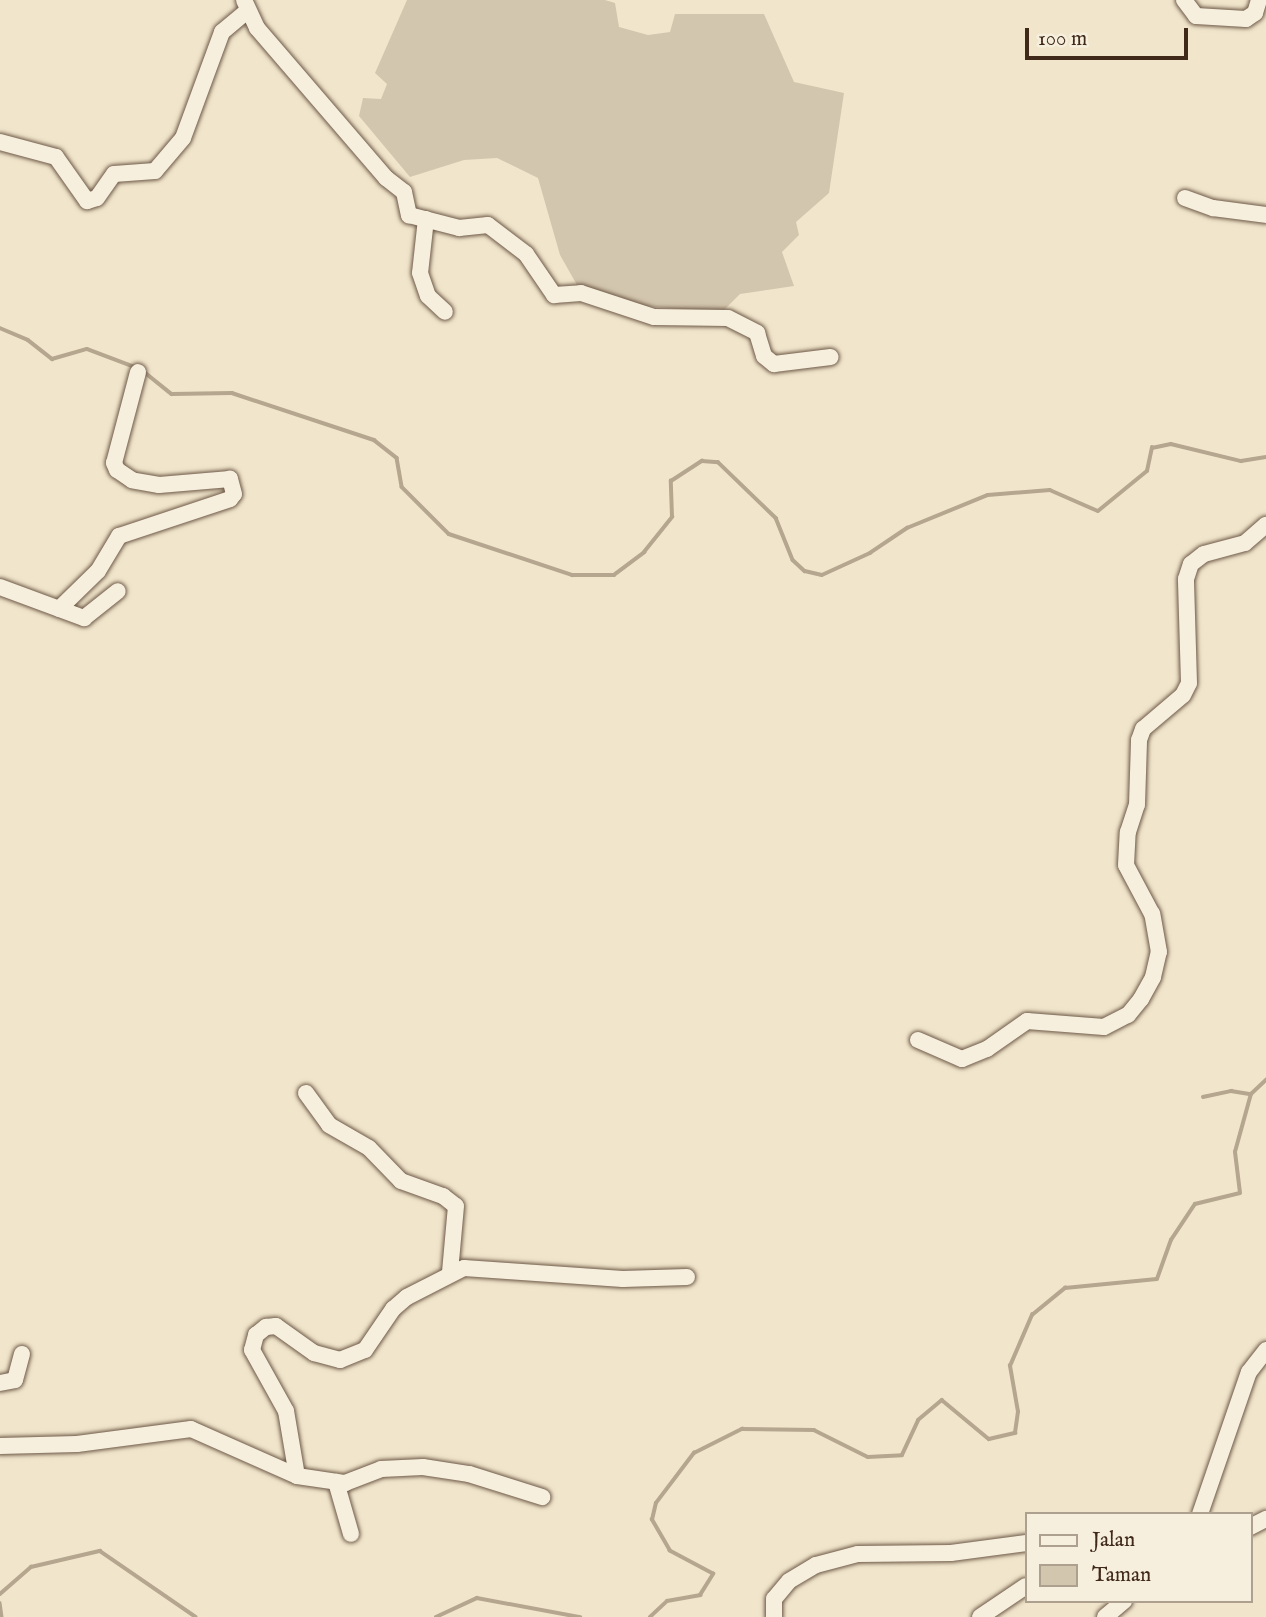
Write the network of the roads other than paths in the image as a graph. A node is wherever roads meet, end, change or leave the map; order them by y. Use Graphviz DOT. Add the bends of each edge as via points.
graph roads {
  1 [pos="1184,0"];
  2 [pos="1259,0"];
  3 [pos="246,5"];
  4 [pos="0,142"];
  5 [pos="1185,198"];
  6 [pos="1266,215"];
  7 [pos="426,219"];
  8 [pos="445,312"];
  9 [pos="831,357"];
  10 [pos="138,372"];
  11 [pos="1266,525"];
  12 [pos="0,587"];
  13 [pos="118,590"];
  14 [pos="59,609"];
  15 [pos="918,1040"];
  16 [pos="306,1093"];
  17 [pos="450,1272"];
  18 [pos="687,1277"];
  19 [pos="1266,1350"];
  20 [pos="22,1354"];
  21 [pos="0,1383"];
  22 [pos="0,1446"];
  23 [pos="297,1476"];
  24 [pos="336,1482"];
  25 [pos="542,1497"];
  26 [pos="1201,1512"];
  27 [pos="351,1534"];
  28 [pos="1024,1543"];
  29 [pos="1024,1587"];
  30 [pos="1122,1603"];
  31 [pos="774,1617"];
  32 [pos="980,1617"];
  33 [pos="1105,1617"];
  1 -- 2 [label="street" via="1196,16 1246,19"];
  3 -- 4 [label="street" via="222,32 183,138 155,171 114,174 97,198 87,201 56,158"];
  3 -- 7 [label="street" via="257,28 386,178 404,192 407,213"];
  5 -- 6 [label="street" via="1213,208"];
  7 -- 8 [label="street" via="421,273 428,296"];
  7 -- 9 [label="street" via="459,228 488,225 526,254 555,295 581,293 654,317 728,318 757,332 764,356 774,364"];
  10 -- 14 [label="street" via="114,463 117,470 132,480 159,485 230,479 234,494 119,536 98,571"];
  11 -- 15 [label="street" via="1245,543 1204,554 1191,564 1186,579 1189,683 1183,695 1143,729 1139,740 1137,805 1128,832 1126,865 1152,914 1159,952 1141,999 1128,1015 1104,1027 1027,1021 987,1049 962,1059"];
  12 -- 14 [label="street"];
  13 -- 14 [label="street" via="89,618"];
  16 -- 17 [label="street" via="329,1125 369,1148 401,1181 443,1196 456,1206"];
  17 -- 18 [label="street" via="479,1265 589,1277"];
  17 -- 23 [label="street" via="396,1306 367,1348 350,1357 334,1359 314,1353 273,1325 256,1335 253,1354 286,1411"];
  19 -- 26 [label="street" via="1245,1382"];
  20 -- 21 [label="street" via="15,1380"];
  22 -- 23 [label="street" via="77,1444 191,1429"];
  23 -- 24 [label="street"];
  24 -- 25 [label="street" via="359,1481 381,1469 423,1467 469,1474"];
  24 -- 27 [label="street"];
  28 -- 31 [label="street" via="951,1553 858,1554 816,1565 789,1581 774,1599"];
  29 -- 32 [label="street"];
  30 -- 33 [label="street"];
}
